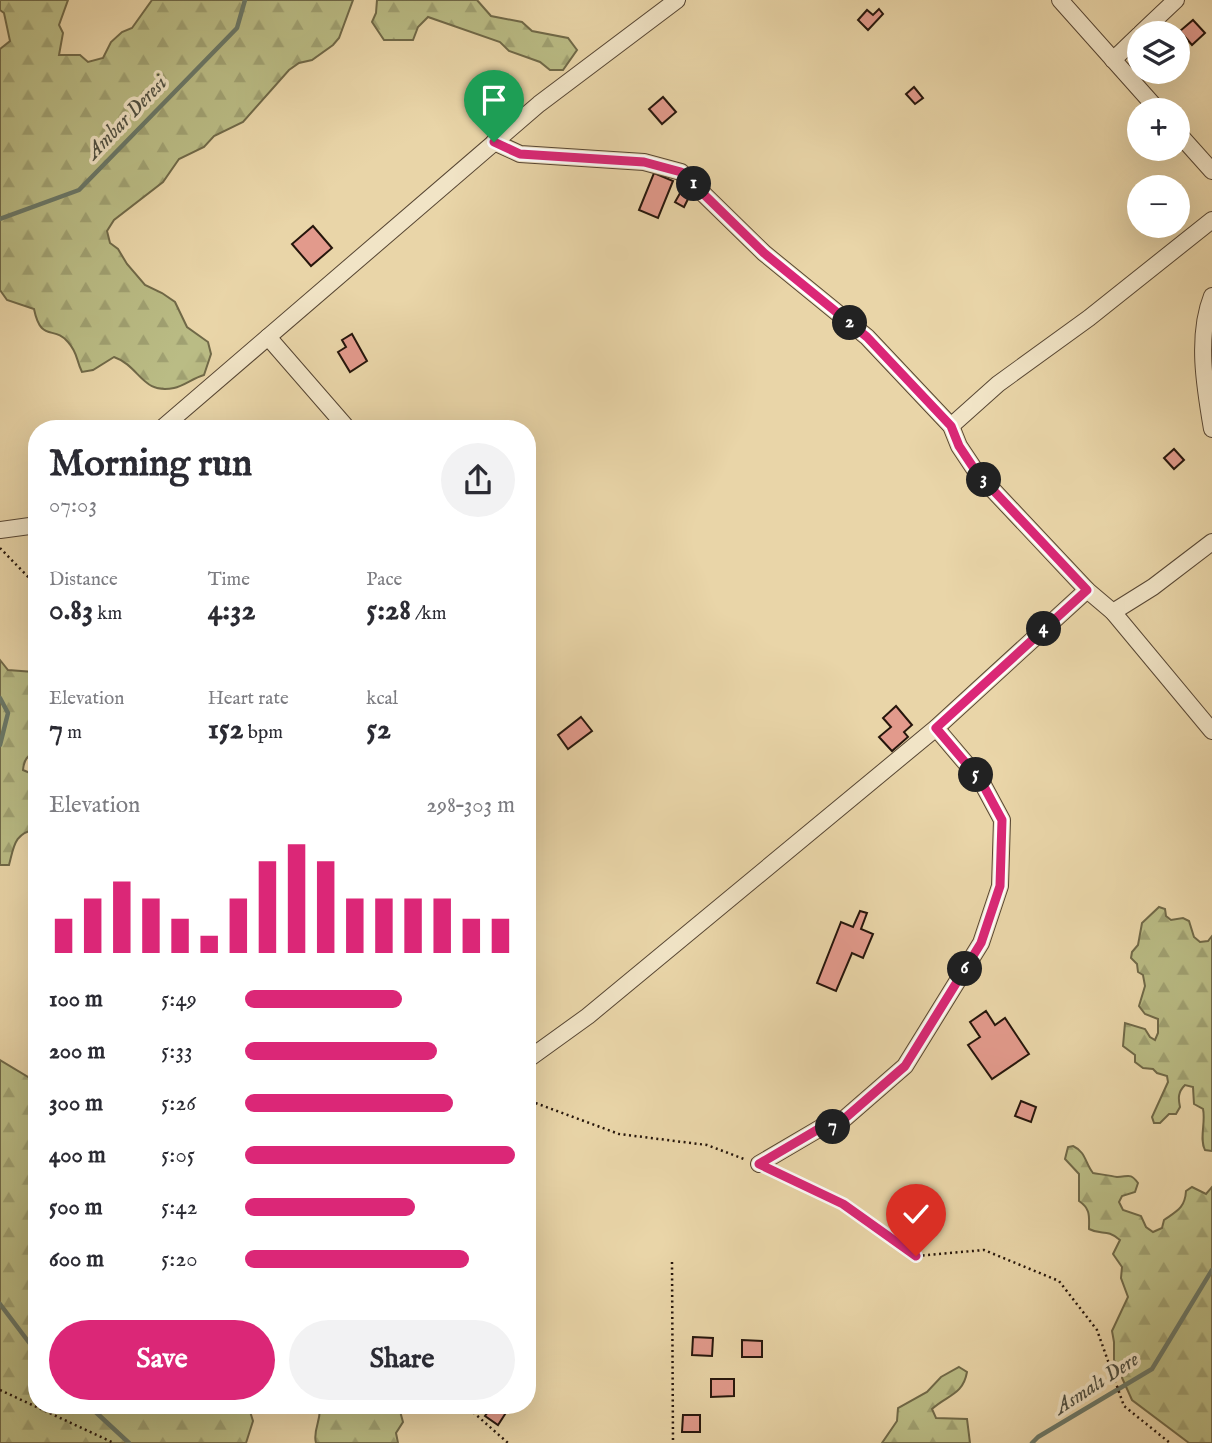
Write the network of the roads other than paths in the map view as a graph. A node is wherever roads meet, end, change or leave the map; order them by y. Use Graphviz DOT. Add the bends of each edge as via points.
graph roads {
  1 [pos="677,0"];
  2 [pos="1060,0"];
  3 [pos="1176,0"];
  4 [pos="1154,21"];
  5 [pos="1127,47"];
  6 [pos="1113,60"];
  7 [pos="1147,98"];
  8 [pos="494,142"];
  9 [pos="1190,146"];
  10 [pos="1212,171"];
  11 [pos="1212,220"];
  12 [pos="1212,296"];
  13 [pos="268,337"];
  14 [pos="171,420"];
  15 [pos="340,420"];
  16 [pos="951,426"];
  17 [pos="1212,429"];
  18 [pos="28,527"];
  19 [pos="0,530"];
  20 [pos="1212,542"];
  21 [pos="1087,590"];
  22 [pos="1113,612"];
  23 [pos="936,728"];
  24 [pos="1212,731"];
  25 [pos="536,1054"];
  26 [pos="759,1164"];
  1 -- 8 [label="street"];
  2 -- 6 [label="street"];
  3 -- 4 [label="street"];
  5 -- 6 [label="street"];
  6 -- 7 [label="street"];
  8 -- 13 [label="street"];
  8 -- 16 [label="street" via="520,154 644,162 681,172 764,253 867,337"];
  9 -- 10 [label="street"];
  11 -- 16 [label="street" via="998,384"];
  12 -- 17 [label="street" via="1206,312 1204,381"];
  13 -- 14 [label="street"];
  13 -- 15 [label="street"];
  16 -- 21 [label="street" via="977,473"];
  18 -- 19 [label="street"];
  20 -- 22 [label="street"];
  21 -- 22 [label="street"];
  21 -- 23 [label="street"];
  22 -- 24 [label="street"];
  23 -- 25 [label="street" via="588,1016"];
  23 -- 26 [label="street" via="981,781 1002,820 1000,886 981,943 905,1066 836,1126 822,1127"];
}
